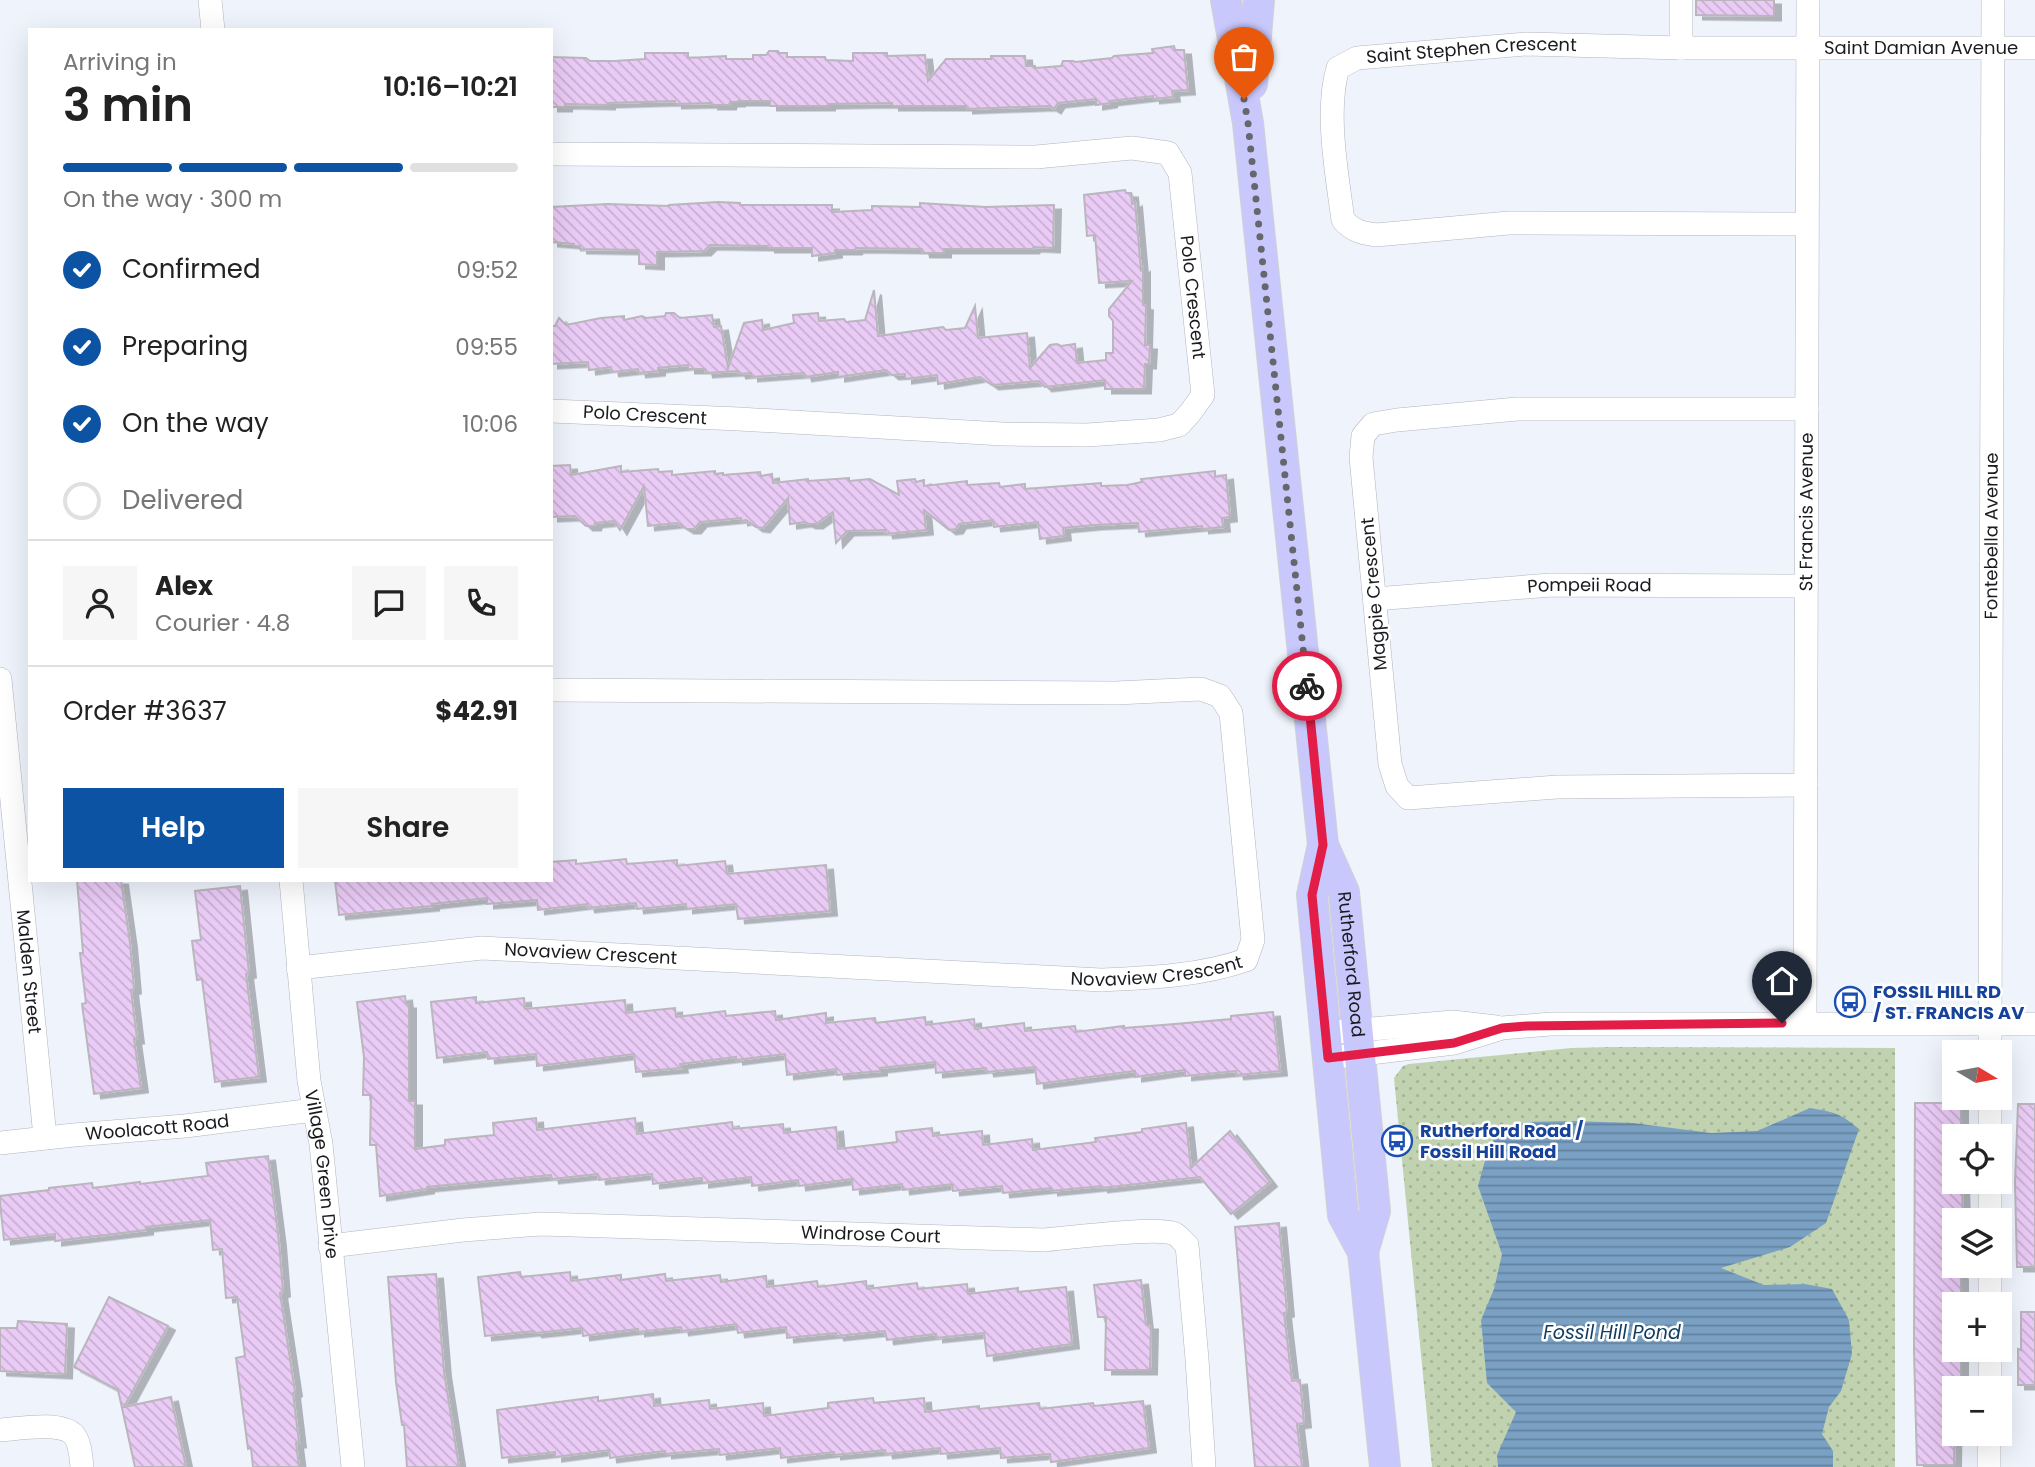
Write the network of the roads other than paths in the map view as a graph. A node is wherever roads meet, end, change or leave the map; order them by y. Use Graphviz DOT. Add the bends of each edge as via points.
graph roads {
  1 [pos="210,0"];
  2 [pos="1226,0"];
  3 [pos="1259,0"];
  4 [pos="1681,0"];
  5 [pos="1808,0"];
  6 [pos="1993,0"];
  7 [pos="213,28"];
  8 [pos="1681,48"];
  9 [pos="2035,48"];
  10 [pos="1808,49"];
  11 [pos="1993,49"];
  12 [pos="1248,123"];
  13 [pos="553,154"];
  14 [pos="1807,224"];
  15 [pos="1807,409"];
  16 [pos="553,411"];
  17 [pos="1806,586"];
  18 [pos="1375,599"];
  19 [pos="0,679"];
  20 [pos="553,690"];
  21 [pos="1806,785"];
  22 [pos="1323,845"];
  23 [pos="291,882"];
  24 [pos="298,968"];
  25 [pos="1805,1023"];
  26 [pos="1990,1024"];
  27 [pos="2035,1024"];
  28 [pos="1990,1040"];
  29 [pos="1359,1042"];
  30 [pos="1327,1045"];
  31 [pos="314,1110"];
  32 [pos="45,1138"];
  33 [pos="0,1143"];
  34 [pos="330,1246"];
  35 [pos="1363,1252"];
  36 [pos="0,1430"];
  37 [pos="1989,1446"];
  38 [pos="82,1467"];
  39 [pos="353,1467"];
  40 [pos="1204,1467"];
  41 [pos="1385,1467"];
  42 [pos="1989,1467"];
  1 -- 7 [label="street"];
  2 -- 12 [label="main road, Rutherford Road"];
  3 -- 12 [label="main road, Rutherford Road"];
  4 -- 8 [label="street"];
  5 -- 10 [label="street, St Francis Avenue"];
  6 -- 11 [label="street, Fontebella Avenue"];
  8 -- 10 [label="street, Saint Stephen Crescent"];
  8 -- 14 [label="street, Saint Stephen Crescent" via="1527,44 1357,58 1338,68 1333,86 1334,148 1343,220 1350,228 1376,235 1509,223"];
  9 -- 11 [label="street, Saint Damian Avenue"];
  10 -- 11 [label="street, Saint Damian Avenue"];
  10 -- 14 [label="street, St Francis Avenue"];
  11 -- 26 [label="street, Fontebella Avenue"];
  12 -- 22 [label="main road, Rutherford Road"];
  13 -- 16 [label="street, Polo Crescent" via="1035,157 1132,148 1168,153 1180,173 1203,395 1179,425 1087,435"];
  14 -- 15 [label="street, St Francis Avenue"];
  15 -- 17 [label="street, St Francis Avenue"];
  15 -- 18 [label="street, Magpie Crescent" via="1517,409 1373,424 1363,436 1361,457"];
  17 -- 18 [label="street, Pompeii Road" via="1551,585"];
  17 -- 21 [label="street, St Francis Avenue"];
  18 -- 21 [label="street, Magpie Crescent" via="1390,764 1397,786 1408,798 1557,787"];
  19 -- 32 [label="street, Malden Street"];
  20 -- 24 [label="street, Novaview Crescent" via="1116,693 1201,689 1220,696 1231,713 1251,913 1253,940 1246,960 1222,969 1101,980 482,948"];
  21 -- 25 [label="street, St Francis Avenue"];
  22 -- 29 [label="main road, Rutherford Road" via="1344,892"];
  22 -- 30 [label="main road, Rutherford Road" via="1312,895"];
  23 -- 24 [label="street, Village Green Drive"];
  24 -- 31 [label="street, Village Green Drive"];
  25 -- 26 [label="street"];
  25 -- 29 [label="street" via="1551,1024 1502,1028 1454,1043"];
  26 -- 27 [label="street"];
  26 -- 28 [label="street, Fontebella Avenue"];
  29 -- 30 [label="street"];
  29 -- 35 [label="main road, Rutherford Road" via="1375,1211"];
  30 -- 35 [label="main road, Rutherford Road" via="1343,1215"];
  31 -- 32 [label="street, Woolacott Road"];
  31 -- 34 [label="street, Village Green Drive"];
  32 -- 33 [label="street, Woolacott Road"];
  34 -- 39 [label="street, Village Green Drive"];
  34 -- 40 [label="street, Windrose Court" via="541,1224 1044,1240 1167,1232 1187,1245"];
  35 -- 41 [label="main road, Rutherford Road"];
  36 -- 38 [label="street" via="40,1426 67,1431 75,1435"];
  37 -- 42 [label="street"];
}
